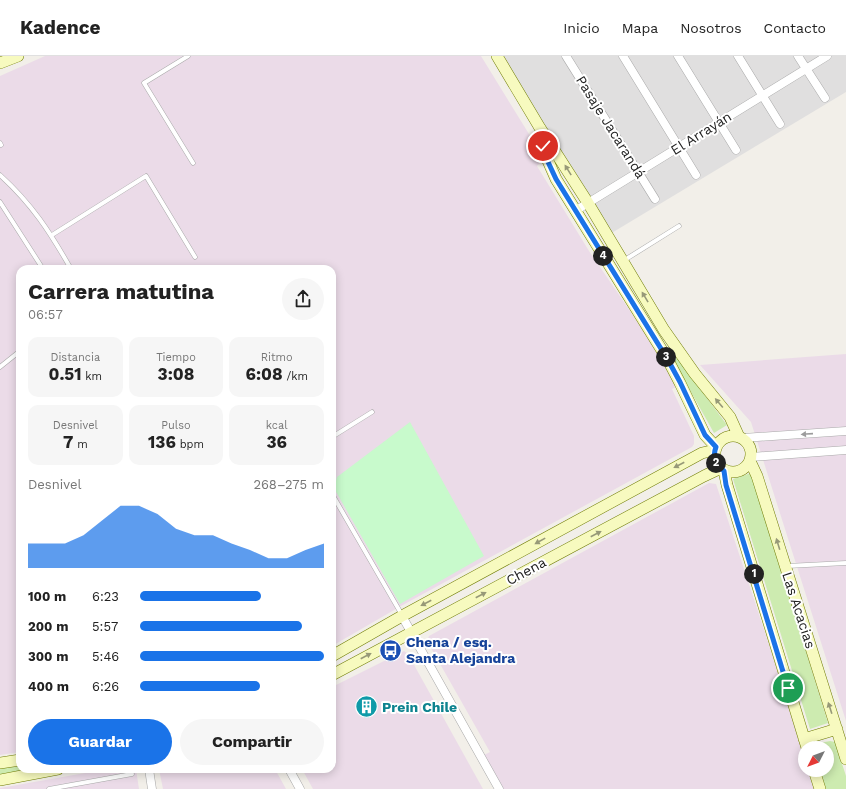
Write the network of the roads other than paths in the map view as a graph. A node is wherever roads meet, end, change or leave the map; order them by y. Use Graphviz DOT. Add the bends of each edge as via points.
graph roads {
  1 [pos="18,56"];
  2 [pos="188,56"];
  3 [pos="497,56"];
  4 [pos="566,56"];
  5 [pos="623,56"];
  6 [pos="678,56"];
  7 [pos="738,56"];
  8 [pos="798,56"];
  9 [pos="827,56"];
  10 [pos="0,63"];
  11 [pos="806,69"];
  12 [pos="762,96"];
  13 [pos="825,98"];
  14 [pos="719,123"];
  15 [pos="780,124"];
  16 [pos="540,128"];
  17 [pos="679,147"];
  18 [pos="736,150"];
  19 [pos="193,163"];
  20 [pos="639,172"];
  21 [pos="0,175"];
  22 [pos="696,175"];
  23 [pos="655,199"];
  24 [pos="0,202"];
  25 [pos="588,203"];
  26 [pos="576,211"];
  27 [pos="679,226"];
  28 [pos="52,235"];
  29 [pos="195,256"];
  30 [pos="623,262"];
  31 [pos="40,265"];
  32 [pos="69,265"];
  33 [pos="16,354"];
  34 [pos="0,367"];
  35 [pos="372,412"];
  36 [pos="846,431"];
  37 [pos="336,434"];
  38 [pos="741,438"];
  39 [pos="715,448"];
  40 [pos="846,450"];
  41 [pos="750,459"];
  42 [pos="723,469"];
  43 [pos="336,501"];
  44 [pos="846,563"];
  45 [pos="785,566"];
  46 [pos="402,616"];
  47 [pos="412,632"];
  48 [pos="336,654"];
  49 [pos="336,673"];
  50 [pos="836,729"];
  51 [pos="804,741"];
  52 [pos="811,741"];
  53 [pos="846,759"];
  54 [pos="16,761"];
  55 [pos="0,763"];
  56 [pos="37,773"];
  57 [pos="150,773"];
  58 [pos="291,773"];
  59 [pos="132,774"];
  60 [pos="816,777"];
  61 [pos="0,780"];
  62 [pos="49,789"];
  63 [pos="152,789"];
  64 [pos="300,789"];
  65 [pos="499,789"];
  66 [pos="820,789"];
  1 -- 10 [label="main road"];
  2 -- 19 [label="lane" via="144,83"];
  3 -- 16 [label="main road"];
  4 -- 20 [label="street, Pasaje Jacarandá"];
  5 -- 17 [label="street"];
  6 -- 14 [label="street"];
  7 -- 12 [label="street"];
  8 -- 11 [label="street"];
  9 -- 11 [label="street, El Arrayán"];
  11 -- 12 [label="street, El Arrayán"];
  11 -- 13 [label="street"];
  12 -- 14 [label="street, El Arrayán"];
  12 -- 15 [label="street"];
  14 -- 17 [label="street, El Arrayán"];
  14 -- 18 [label="street"];
  25 -- 16 [label="main road, one-way"];
  16 -- 26 [label="main road" via="550,166"];
  17 -- 20 [label="street, El Arrayán"];
  17 -- 22 [label="street"];
  20 -- 23 [label="street, Pasaje Jacarandá"];
  20 -- 25 [label="street, El Arrayán"];
  21 -- 28 [label="lane" via="25,199"];
  24 -- 31 [label="lane"];
  25 -- 26 [label="street, El Arrayán"];
  25 -- 30 [label="main road"];
  26 -- 39 [label="main road" via="668,360 705,435"];
  27 -- 30 [label="lane"];
  28 -- 29 [label="lane" via="146,176"];
  28 -- 32 [label="lane"];
  38 -- 30 [label="main road, one-way" via="730,417 683,358"];
  33 -- 34 [label="lane"];
  35 -- 37 [label="lane"];
  36 -- 38 [label="street, one-way"];
  38 -- 39 [label="main road" via="725,437"];
  38 -- 41 [label="main road" via="750,447"];
  39 -- 42 [label="main road" via="716,462"];
  39 -- 46 [label="main road, Chena, one-way"];
  40 -- 41 [label="street"];
  41 -- 42 [label="main road" via="741,471 733,473"];
  45 -- 41 [label="main road, Las Acacias, one-way"];
  47 -- 42 [label="main road, Chena, one-way" via="697,479"];
  42 -- 51 [label="main road"];
  43 -- 46 [label="lane"];
  44 -- 45 [label="lane"];
  50 -- 45 [label="main road, Las Acacias, one-way"];
  46 -- 47 [label="street"];
  46 -- 48 [label="main road, Chena"];
  49 -- 47 [label="main road, Chena, one-way"];
  47 -- 65 [label="street"];
  50 -- 52 [label="main road"];
  50 -- 53 [label="main road, Las Acacias"];
  54 -- 55 [label="main road"];
  56 -- 61 [label="main road"];
  57 -- 63 [label="street"];
  58 -- 64 [label="street"];
  59 -- 62 [label="lane"];
  60 -- 66 [label="main road"];
}
